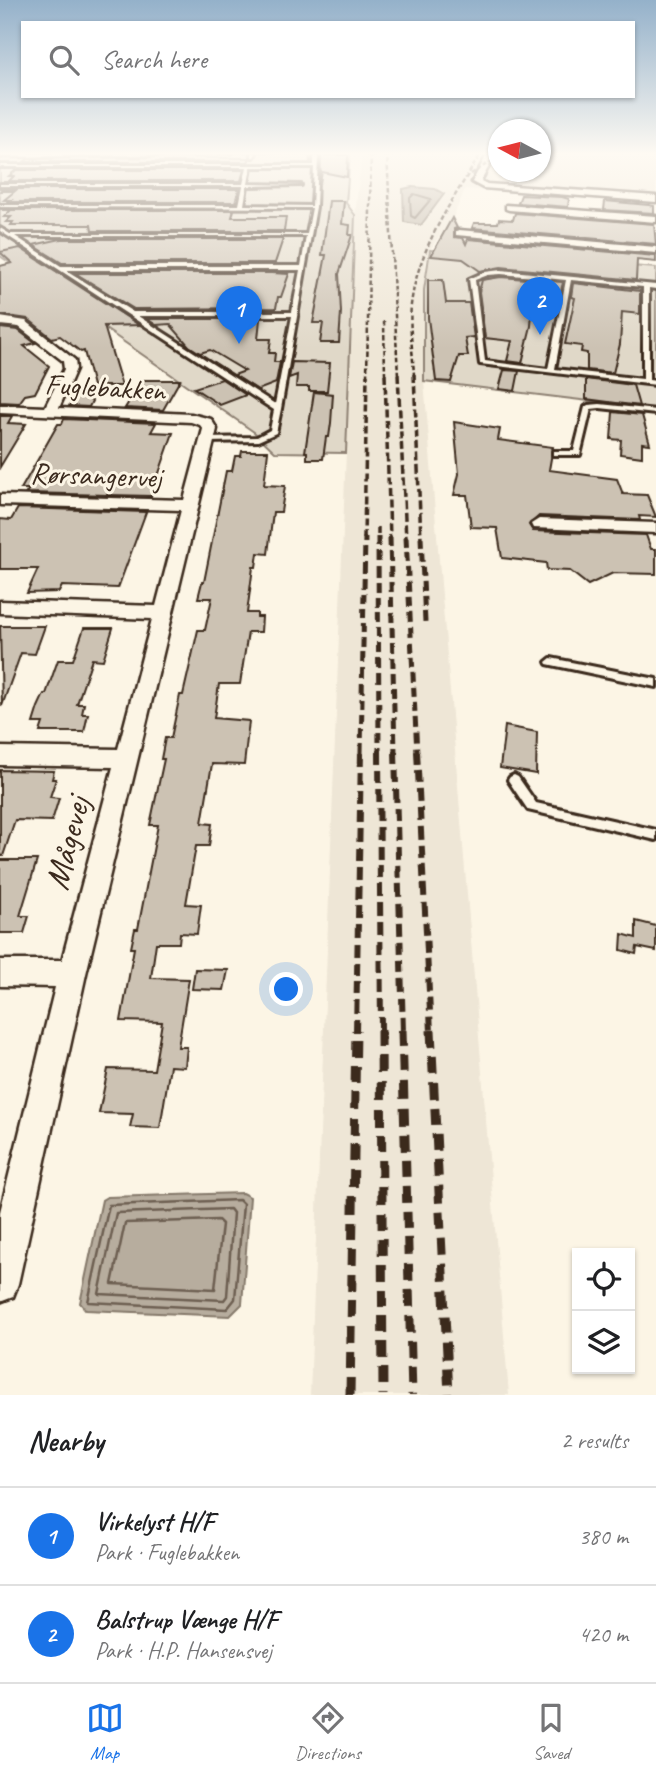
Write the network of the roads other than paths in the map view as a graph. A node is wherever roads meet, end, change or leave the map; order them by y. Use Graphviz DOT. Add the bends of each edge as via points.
graph roads {
  1 [pos="312,218"];
  2 [pos="0,229"];
  3 [pos="459,233"];
  4 [pos="8,234"];
  5 [pos="310,235"];
  6 [pos="656,250"];
  7 [pos="59,268"];
  8 [pos="303,268"];
  9 [pos="569,278"];
  10 [pos="646,286"];
  11 [pos="656,287"];
  12 [pos="130,314"];
  13 [pos="295,314"];
  14 [pos="0,321"];
  15 [pos="551,371"];
  16 [pos="646,382"];
  17 [pos="656,383"];
  18 [pos="0,409"];
  19 [pos="278,409"];
  20 [pos="51,410"];
  21 [pos="656,412"];
  22 [pos="206,422"];
  23 [pos="207,440"];
  24 [pos="556,453"];
  25 [pos="0,500"];
  26 [pos="190,505"];
  27 [pos="539,524"];
  28 [pos="656,527"];
  29 [pos="0,607"];
  30 [pos="163,613"];
  31 [pos="551,662"];
  32 [pos="656,682"];
  33 [pos="0,756"];
  34 [pos="125,758"];
  35 [pos="514,780"];
  36 [pos="656,835"];
  37 [pos="0,973"];
  38 [pos="72,974"];
  39 [pos="0,1284"];
  1 -- 5 [label="lane"];
  2 -- 4 [label="lane"];
  3 -- 6 [label="street"];
  4 -- 5 [label="lane"];
  4 -- 7 [label="lane"];
  5 -- 8 [label="lane"];
  7 -- 8 [label="lane"];
  7 -- 12 [label="lane"];
  8 -- 13 [label="lane"];
  9 -- 10 [label="lane"];
  9 -- 15 [label="lane"];
  9 -- 15 [label="lane" via="486,273 472,279 482,363"];
  10 -- 11 [label="lane"];
  10 -- 16 [label="lane"];
  12 -- 13 [label="lane"];
  12 -- 19 [label="lane"];
  13 -- 19 [label="lane"];
  14 -- 20 [label="street" via="22,324 69,360 70,369"];
  15 -- 16 [label="lane"];
  16 -- 17 [label="lane"];
  18 -- 20 [label="street, Fuglebakken"];
  19 -- 23 [label="lane" via="273,431 258,439"];
  20 -- 22 [label="street, Fuglebakken"];
  21 -- 24 [label="lane" via="588,407 577,453"];
  22 -- 23 [label="street, Mågevej" via="210,429"];
  23 -- 26 [label="street, Mågevej"];
  25 -- 26 [label="street, Rørsangervej"];
  26 -- 30 [label="street, Mågevej"];
  27 -- 28 [label="street"];
  29 -- 30 [label="street"];
  30 -- 34 [label="street, Mågevej"];
  31 -- 32 [label="lane"];
  33 -- 34 [label="street"];
  34 -- 38 [label="street, Mågevej"];
  35 -- 36 [label="lane" via="532,807"];
  37 -- 38 [label="street"];
  38 -- 39 [label="street, Mågevej"];
}
